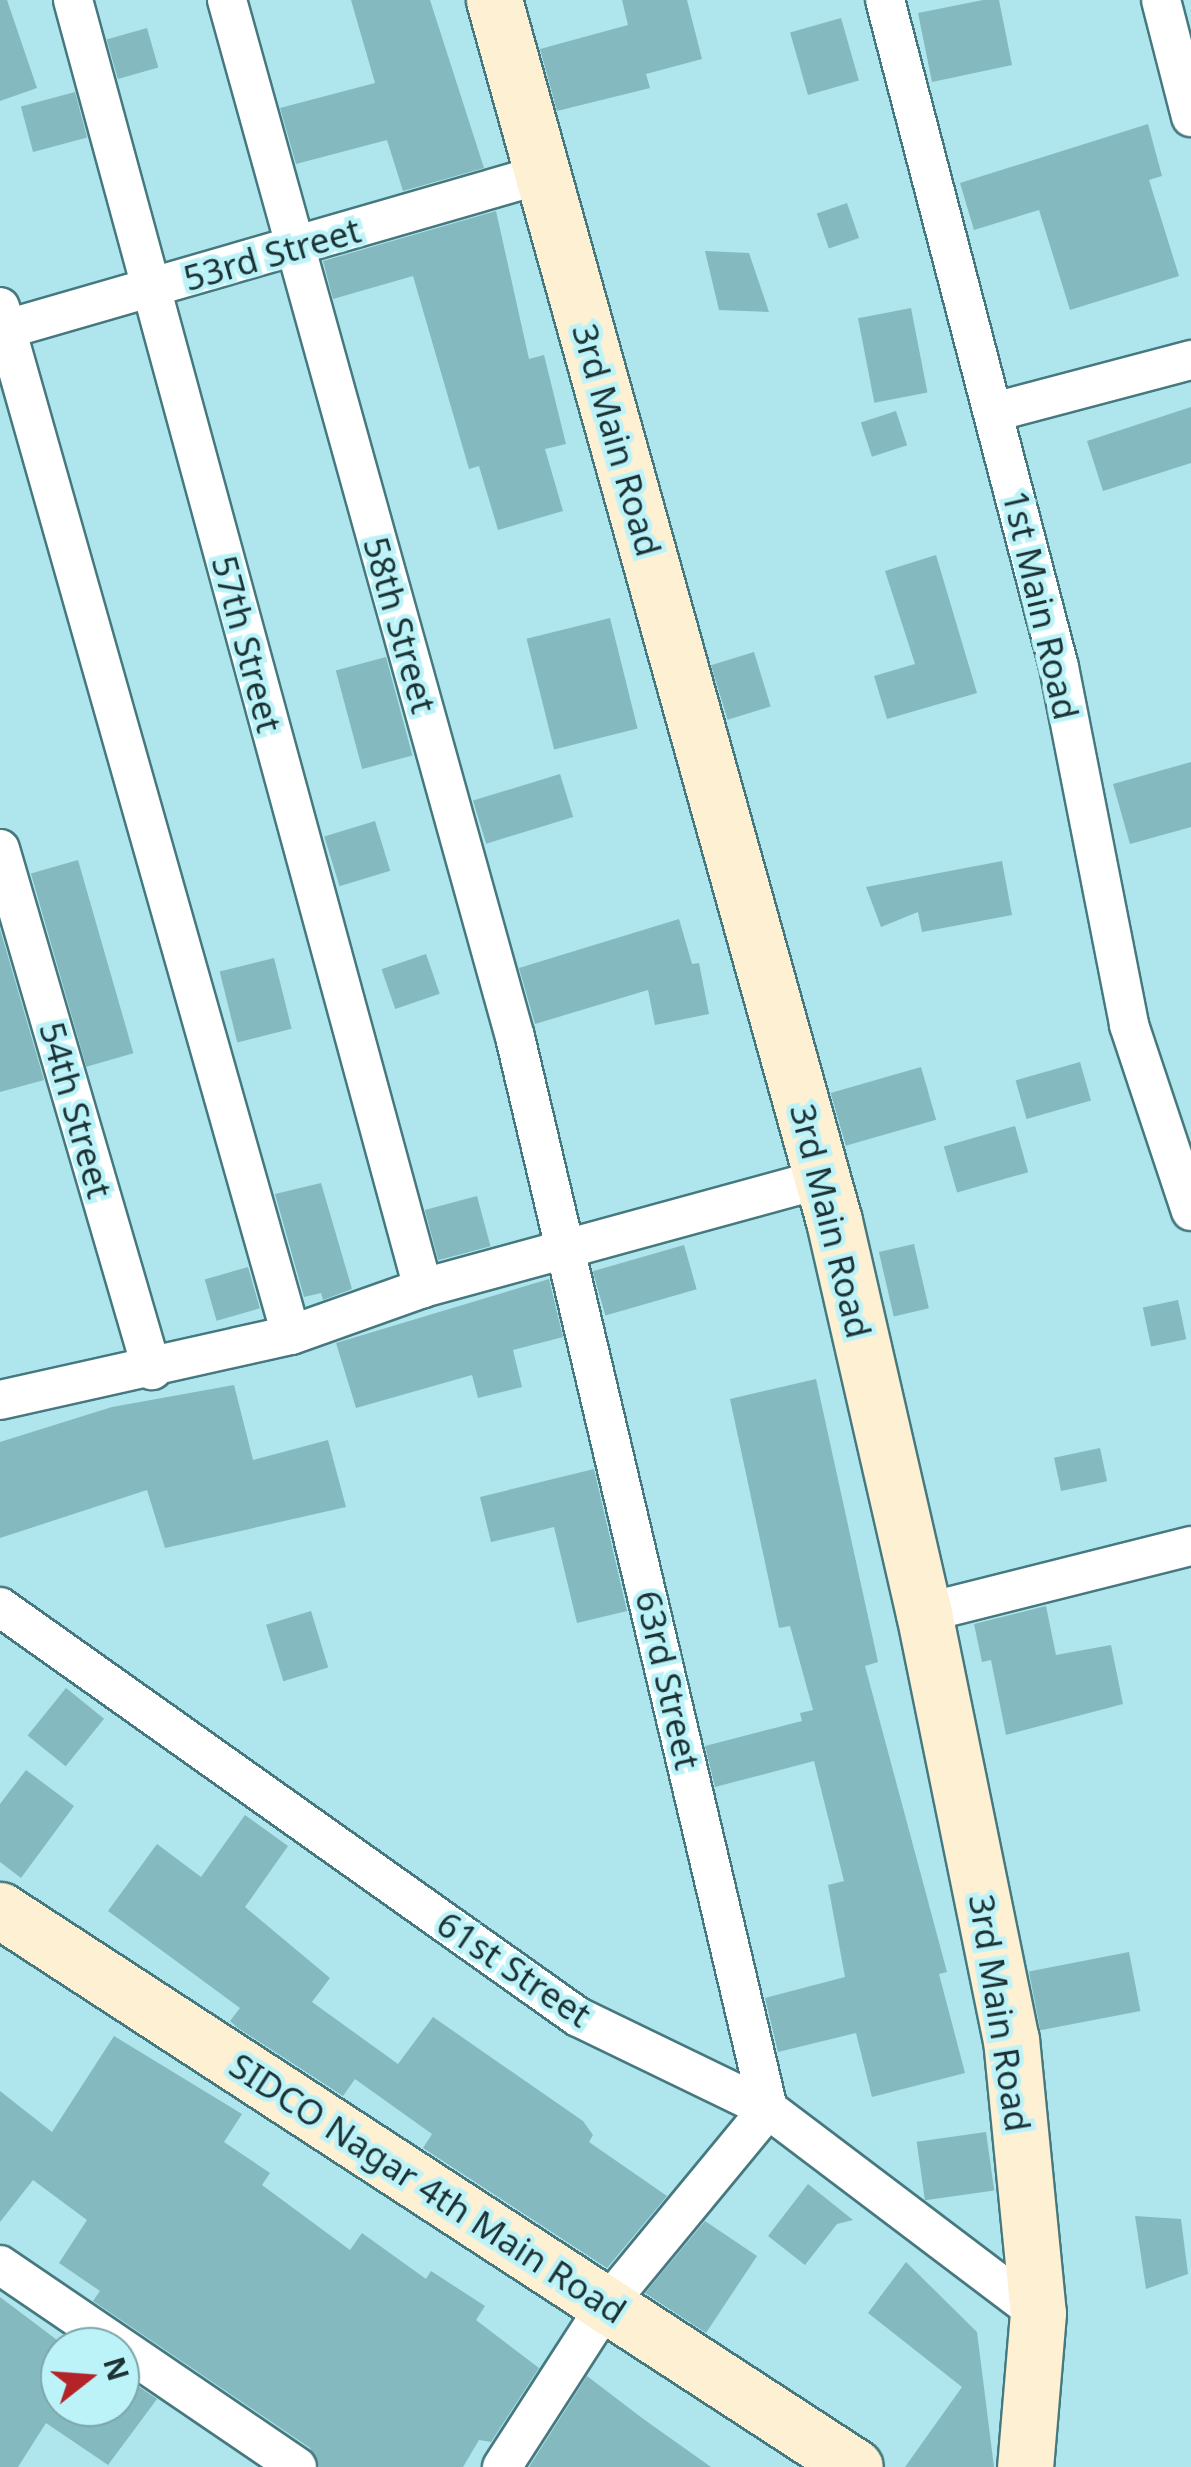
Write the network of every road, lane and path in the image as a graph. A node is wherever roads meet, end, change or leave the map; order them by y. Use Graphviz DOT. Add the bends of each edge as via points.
graph roads {
  1 [pos="73,0"];
  2 [pos="227,0"];
  3 [pos="494,0"];
  4 [pos="885,0"];
  5 [pos="1161,0"];
  6 [pos="1191,116"];
  7 [pos="543,174"];
  8 [pos="291,250"];
  9 [pos="150,288"];
  10 [pos="2,323"];
  11 [pos="1191,360"];
  12 [pos="994,412"];
  13 [pos="0,849"];
  14 [pos="822,1179"];
  15 [pos="1191,1211"];
  16 [pos="564,1252"];
  17 [pos="423,1288"];
  18 [pos="291,1336"];
  19 [pos="152,1370"];
  20 [pos="0,1400"];
  21 [pos="1191,1546"];
  22 [pos="0,1608"];
  23 [pos="924,1613"];
  24 [pos="0,1910"];
  25 [pos="768,2109"];
  26 [pos="0,2265"];
  27 [pos="607,2304"];
  28 [pos="1038,2313"];
  29 [pos="297,2467"];
  30 [pos="502,2467"];
  31 [pos="856,2467"];
  32 [pos="1025,2467"];
  1 -- 9 [label="street, 57th Street"];
  2 -- 8 [label="street, 58th Street"];
  3 -- 7 [label="street, 3rd Main Road"];
  4 -- 12 [label="street, 1st Main Road"];
  5 -- 6 [label="street"];
  7 -- 8 [label="street, 53rd Street"];
  7 -- 14 [label="street, 3rd Main Road"];
  8 -- 9 [label="street, 53rd Street"];
  8 -- 16 [label="street, 58th Street" via="515,1037"];
  9 -- 10 [label="street, 53rd Street"];
  9 -- 17 [label="street, 57th Street"];
  10 -- 18 [label="street"];
  11 -- 12 [label="street"];
  12 -- 15 [label="street, 1st Main Road" via="1059,667 1129,1025"];
  13 -- 19 [label="street, 54th Street"];
  14 -- 16 [label="street"];
  14 -- 23 [label="street, 3rd Main Road"];
  16 -- 17 [label="street"];
  16 -- 25 [label="street, 63rd Street"];
  17 -- 18 [label="street"];
  18 -- 19 [label="street"];
  19 -- 20 [label="street"];
  21 -- 23 [label="street"];
  22 -- 25 [label="street, 61st Street" via="578,2017"];
  23 -- 28 [label="street, 3rd Main Road" via="1011,2039"];
  24 -- 27 [label="street, SIDCO Nagar 4th Main Road"];
  25 -- 27 [label="street"];
  25 -- 28 [label="street, 61st Street"];
  26 -- 29 [label="street"];
  27 -- 30 [label="street"];
  27 -- 31 [label="street, SIDCO Nagar 4th Main Road"];
  28 -- 32 [label="street, 3rd Main Road"];
}
